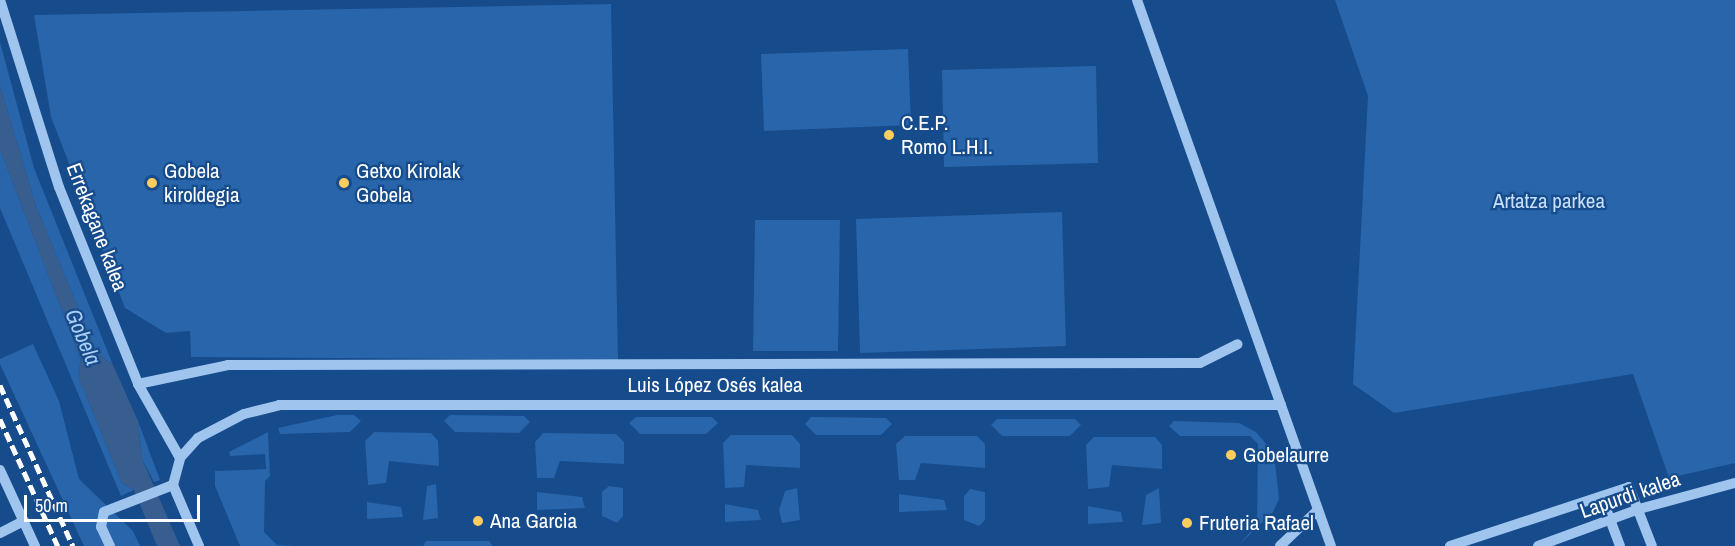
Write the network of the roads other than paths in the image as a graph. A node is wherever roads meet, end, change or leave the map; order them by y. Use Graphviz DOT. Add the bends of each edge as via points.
graph roads {
  1 [pos="0,0"];
  2 [pos="1137,0"];
  3 [pos="1239,344"];
  4 [pos="138,384"];
  5 [pos="1281,405"];
  6 [pos="180,458"];
  7 [pos="0,470"];
  8 [pos="169,486"];
  9 [pos="1734,487"];
  10 [pos="1602,498"];
  11 [pos="1639,509"];
  12 [pos="1318,510"];
  13 [pos="24,521"];
  14 [pos="1611,523"];
  15 [pos="0,533"];
  16 [pos="35,546"];
  17 [pos="110,546"];
  18 [pos="199,546"];
  19 [pos="1280,546"];
  20 [pos="1331,546"];
  21 [pos="1450,546"];
  22 [pos="1538,546"];
  23 [pos="1620,546"];
  24 [pos="1652,546"];
  1 -- 4 [label="street, Errekagane kalea" via="59,187"];
  2 -- 5 [label="street"];
  3 -- 4 [label="street, Luis López Osés kalea" via="1200,363 228,365"];
  4 -- 6 [label="street, Errekagane kalea"];
  5 -- 6 [label="street, Luis López Osés kalea" via="279,405 244,414 198,438"];
  5 -- 12 [label="street"];
  6 -- 8 [label="street, Luis López Osés kalea"];
  7 -- 13 [label="street"];
  8 -- 17 [label="street" via="104,512 101,527"];
  8 -- 18 [label="street"];
  9 -- 11 [label="street, Lapurdi kalea"];
  10 -- 11 [label="street, Lapurdi kalea" via="1629,487"];
  10 -- 14 [label="street"];
  10 -- 21 [label="street, Lapurdi kalea"];
  11 -- 14 [label="street, Lapurdi kalea"];
  11 -- 24 [label="street"];
  12 -- 19 [label="street"];
  12 -- 20 [label="street"];
  13 -- 15 [label="street"];
  13 -- 16 [label="street"];
  14 -- 22 [label="street, Lapurdi kalea"];
  14 -- 23 [label="street"];
}
